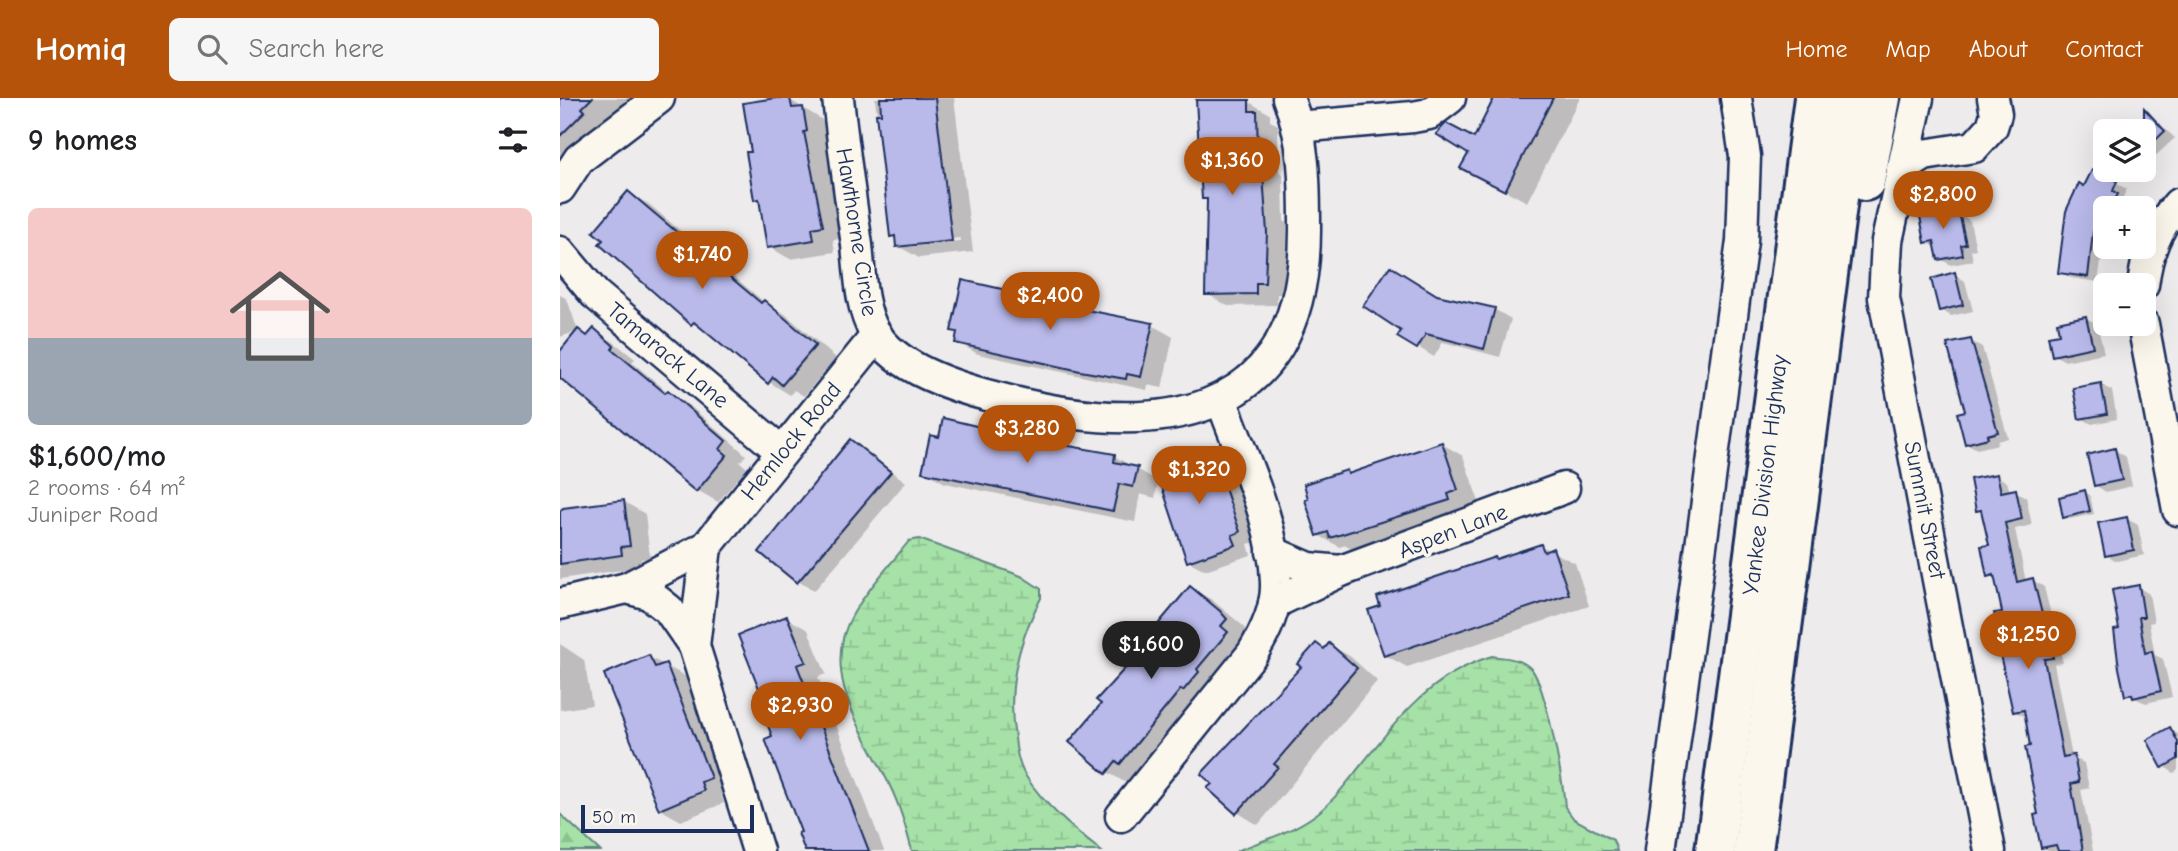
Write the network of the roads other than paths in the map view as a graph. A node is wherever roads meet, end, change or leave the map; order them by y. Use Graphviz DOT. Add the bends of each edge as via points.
graph roads {
  1 [pos="659,98"];
  2 [pos="838,98"];
  3 [pos="1288,98"];
  4 [pos="1450,98"];
  5 [pos="1736,98"];
  6 [pos="1814,98"];
  7 [pos="1852,98"];
  8 [pos="1881,98"];
  9 [pos="1918,98"];
  10 [pos="1993,98"];
  11 [pos="1297,127"];
  12 [pos="1902,169"];
  13 [pos="560,188"];
  14 [pos="2178,204"];
  15 [pos="560,252"];
  16 [pos="2146,273"];
  17 [pos="877,335"];
  18 [pos="2145,336"];
  19 [pos="1222,401"];
  20 [pos="782,452"];
  21 [pos="1564,488"];
  22 [pos="1800,506"];
  23 [pos="2178,509"];
  24 [pos="706,547"];
  25 [pos="1272,552"];
  26 [pos="1341,571"];
  27 [pos="627,588"];
  28 [pos="1274,603"];
  29 [pos="560,604"];
  30 [pos="694,646"];
  31 [pos="1121,816"];
  32 [pos="758,851"];
  33 [pos="1660,851"];
  34 [pos="1715,851"];
  35 [pos="1753,851"];
  36 [pos="1990,851"];
  1 -- 13 [label="street" via="579,159"];
  2 -- 17 [label="street, Hawthorne Circle" via="864,301"];
  3 -- 11 [label="street, Hawthorne Circle"];
  4 -- 11 [label="street" via="1429,114"];
  5 -- 33 [label="street" via="1745,156 1741,241"];
  6 -- 34 [label="highway, Yankee Division Highway"];
  7 -- 22 [label="highway, Yankee Division Highway"];
  8 -- 22 [label="highway"];
  9 -- 12 [label="street, Summit Street"];
  10 -- 12 [label="street" via="1996,114 1992,127 1974,147 1934,152"];
  11 -- 19 [label="street, Hawthorne Circle" via="1305,197 1300,290 1284,337 1269,359 1248,384"];
  12 -- 36 [label="street, Summit Street" via="1884,262 1884,299"];
  14 -- 16 [label="street" via="2154,239"];
  15 -- 20 [label="street, Tamarack Lane" via="595,294"];
  17 -- 19 [label="street, Hawthorne Circle" via="901,359 925,372 976,392 1044,408 1134,418"];
  17 -- 20 [label="street, Hemlock Road"];
  18 -- 23 [label="street"];
  19 -- 25 [label="street"];
  20 -- 24 [label="street, Hemlock Road"];
  21 -- 26 [label="street, Aspen Lane"];
  22 -- 35 [label="highway, Yankee Division Highway"];
  24 -- 27 [label="street, Hemlock Road"];
  24 -- 30 [label="street"];
  25 -- 26 [label="street, Aspen Lane" via="1309,568"];
  25 -- 28 [label="street"];
  26 -- 28 [label="street, Aspen Lane"];
  27 -- 29 [label="street, Hemlock Road"];
  27 -- 30 [label="street" via="660,601"];
  28 -- 31 [label="street" via="1252,654"];
  30 -- 32 [label="street"];
}
